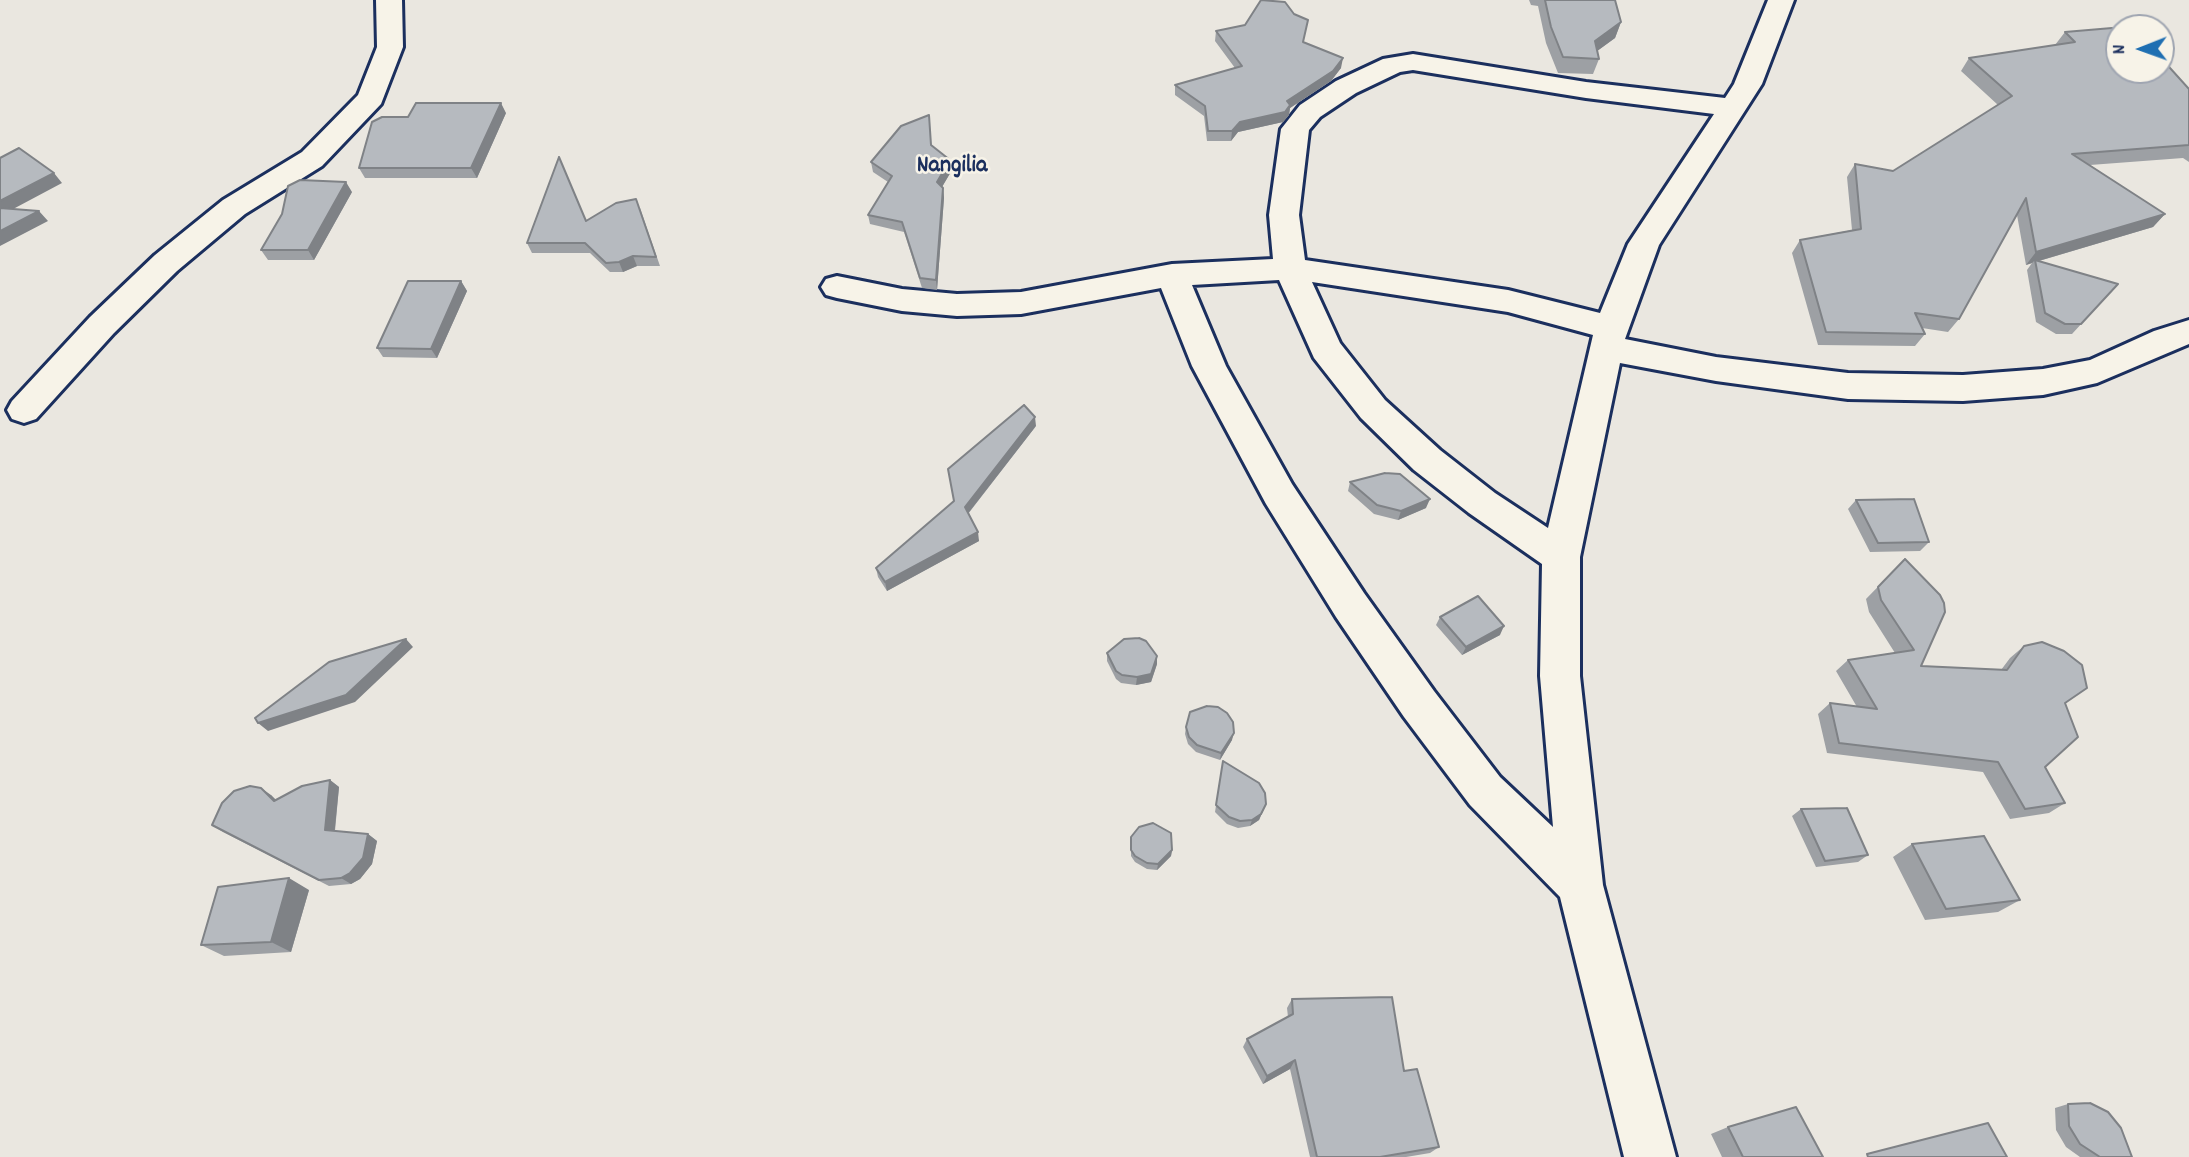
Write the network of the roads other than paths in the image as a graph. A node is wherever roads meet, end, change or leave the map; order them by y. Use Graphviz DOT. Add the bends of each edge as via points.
graph roads {
  1 [pos="389,0"];
  2 [pos="1780,0"];
  3 [pos="1731,107"];
  4 [pos="1290,269"];
  5 [pos="1172,275"];
  6 [pos="837,287"];
  7 [pos="2189,332"];
  8 [pos="1609,338"];
  9 [pos="24,410"];
  10 [pos="1560,558"];
  11 [pos="1580,885"];
  12 [pos="1650,1157"];
  1 -- 9 [label="street" via="390,47 372,98 312,159 234,207 166,263"];
  2 -- 3 [label="street" via="1748,83"];
  3 -- 4 [label="street" via="1587,90 1430,63 1393,65 1346,87 1310,111 1295,129 1284,215"];
  3 -- 8 [label="street" via="1644,244"];
  4 -- 5 [label="street"];
  4 -- 8 [label="street" via="1508,301"];
  4 -- 10 [label="street" via="1326,349 1373,409 1427,460"];
  5 -- 6 [label="street" via="1045,299 957,305"];
  5 -- 11 [label="street" via="1209,366 1279,494 1350,605 1485,790"];
  7 -- 8 [label="street" via="2097,371 2043,382 1964,388 1848,386 1716,369"];
  8 -- 10 [label="street"];
  10 -- 11 [label="street" via="1560,676"];
  11 -- 12 [label="street"];
}
